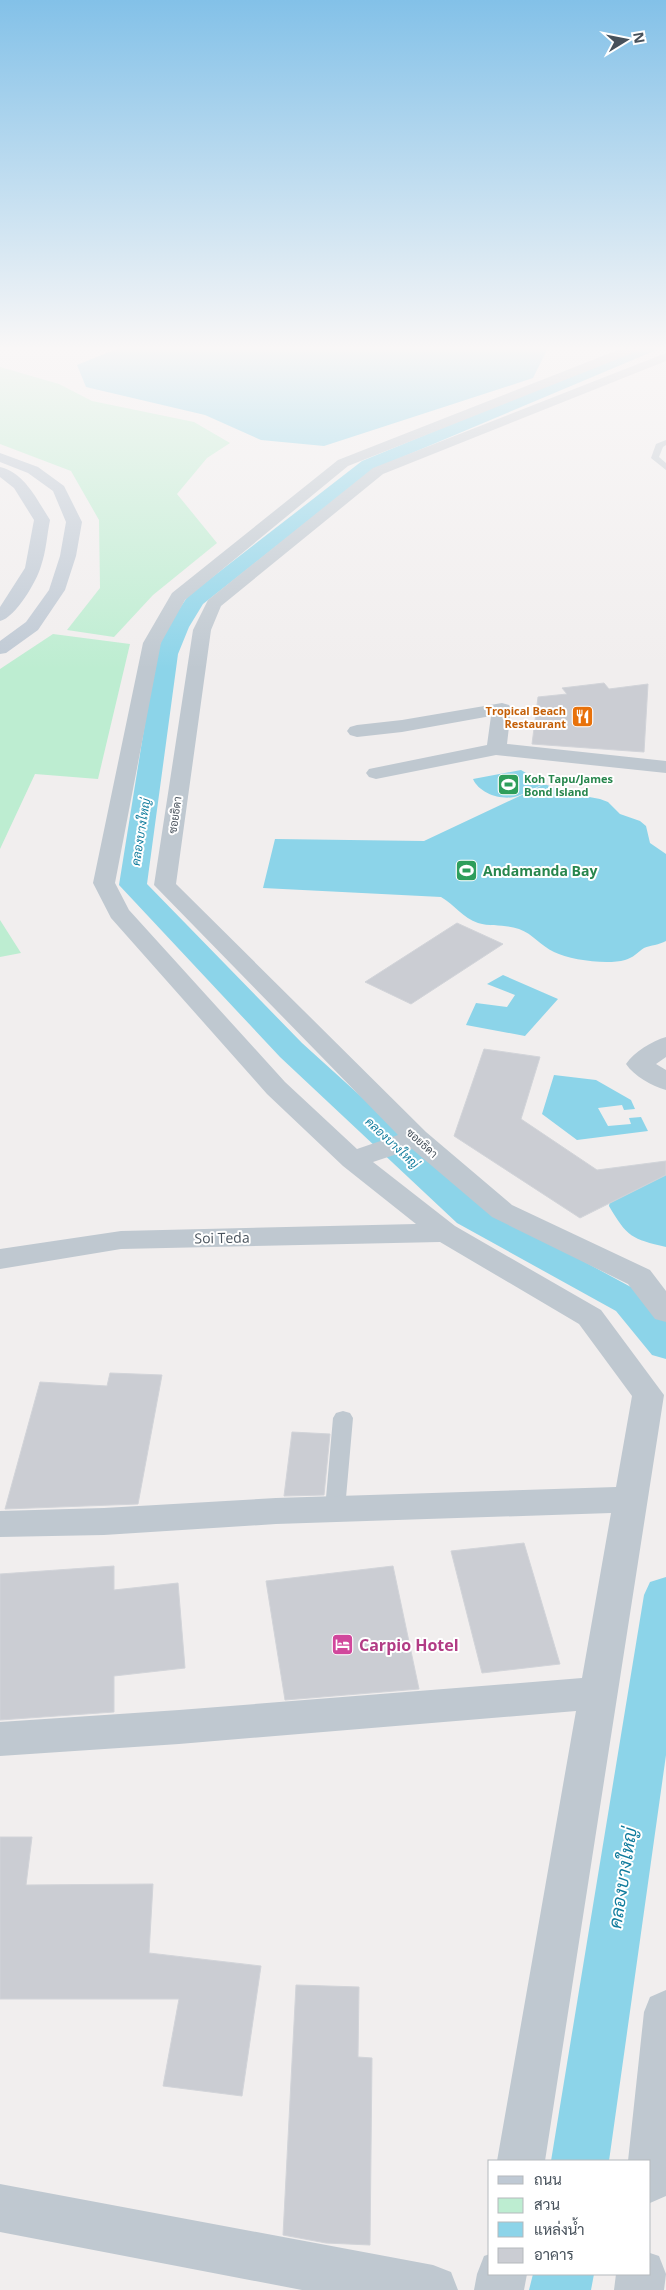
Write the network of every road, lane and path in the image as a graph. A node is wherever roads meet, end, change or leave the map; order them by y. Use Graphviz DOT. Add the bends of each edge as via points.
graph roads {
  1 [pos="361,455"];
  2 [pos="419,455"];
  3 [pos="656,455"];
  4 [pos="0,457"];
  5 [pos="666,467"];
  6 [pos="0,471"];
  7 [pos="0,616"];
  8 [pos="0,649"];
  9 [pos="357,731"];
  10 [pos="496,749"];
  11 [pos="666,767"];
  12 [pos="376,772"];
  13 [pos="666,1045"];
  14 [pos="666,1082"];
  15 [pos="416,1138"];
  16 [pos="352,1160"];
  17 [pos="445,1233"];
  18 [pos="0,1259"];
  19 [pos="666,1312"];
  20 [pos="343,1418"];
  21 [pos="631,1499"];
  22 [pos="335,1509"];
  23 [pos="0,1524"];
  24 [pos="598,1693"];
  25 [pos="0,1739"];
  26 [pos="666,2012"];
  27 [pos="521,2160"];
  28 [pos="651,2169"];
  29 [pos="0,2208"];
  30 [pos="502,2275"];
  31 [pos="641,2275"];
  32 [pos="433,2290"];
  33 [pos="499,2290"];
  34 [pos="639,2290"];
  1 -- 16 [label="street" via="343,462 178,597 152,643 104,883 119,913 276,1088"];
  2 -- 15 [label="street, ซอยธิดา" via="378,471 214,604 202,630 165,885"];
  3 -- 5 [label="lane" via="655,458"];
  4 -- 8 [label="main road" via="33,470 60,489 74,522 57,590 32,626"];
  6 -- 7 [label="main road" via="21,488 42,520 33,568 9,608"];
  9 -- 10 [label="street" via="502,709"];
  10 -- 11 [label="street"];
  10 -- 12 [label="street"];
  13 -- 14 [label="street" via="639,1064"];
  15 -- 16 [label="street"];
  15 -- 19 [label="street, ซอยธิดา" via="502,1211 639,1277"];
  16 -- 17 [label="street"];
  17 -- 18 [label="street, Soi Teda" via="121,1240"];
  17 -- 21 [label="street" via="590,1317 648,1395"];
  20 -- 22 [label="lane"];
  21 -- 22 [label="street"];
  21 -- 24 [label="street"];
  22 -- 23 [label="street"];
  24 -- 25 [label="street"];
  24 -- 27 [label="street"];
  26 -- 28 [label="street"];
  29 -- 32 [label="street"];
  30 -- 33 [label="street"];
  31 -- 34 [label="street"];
}
